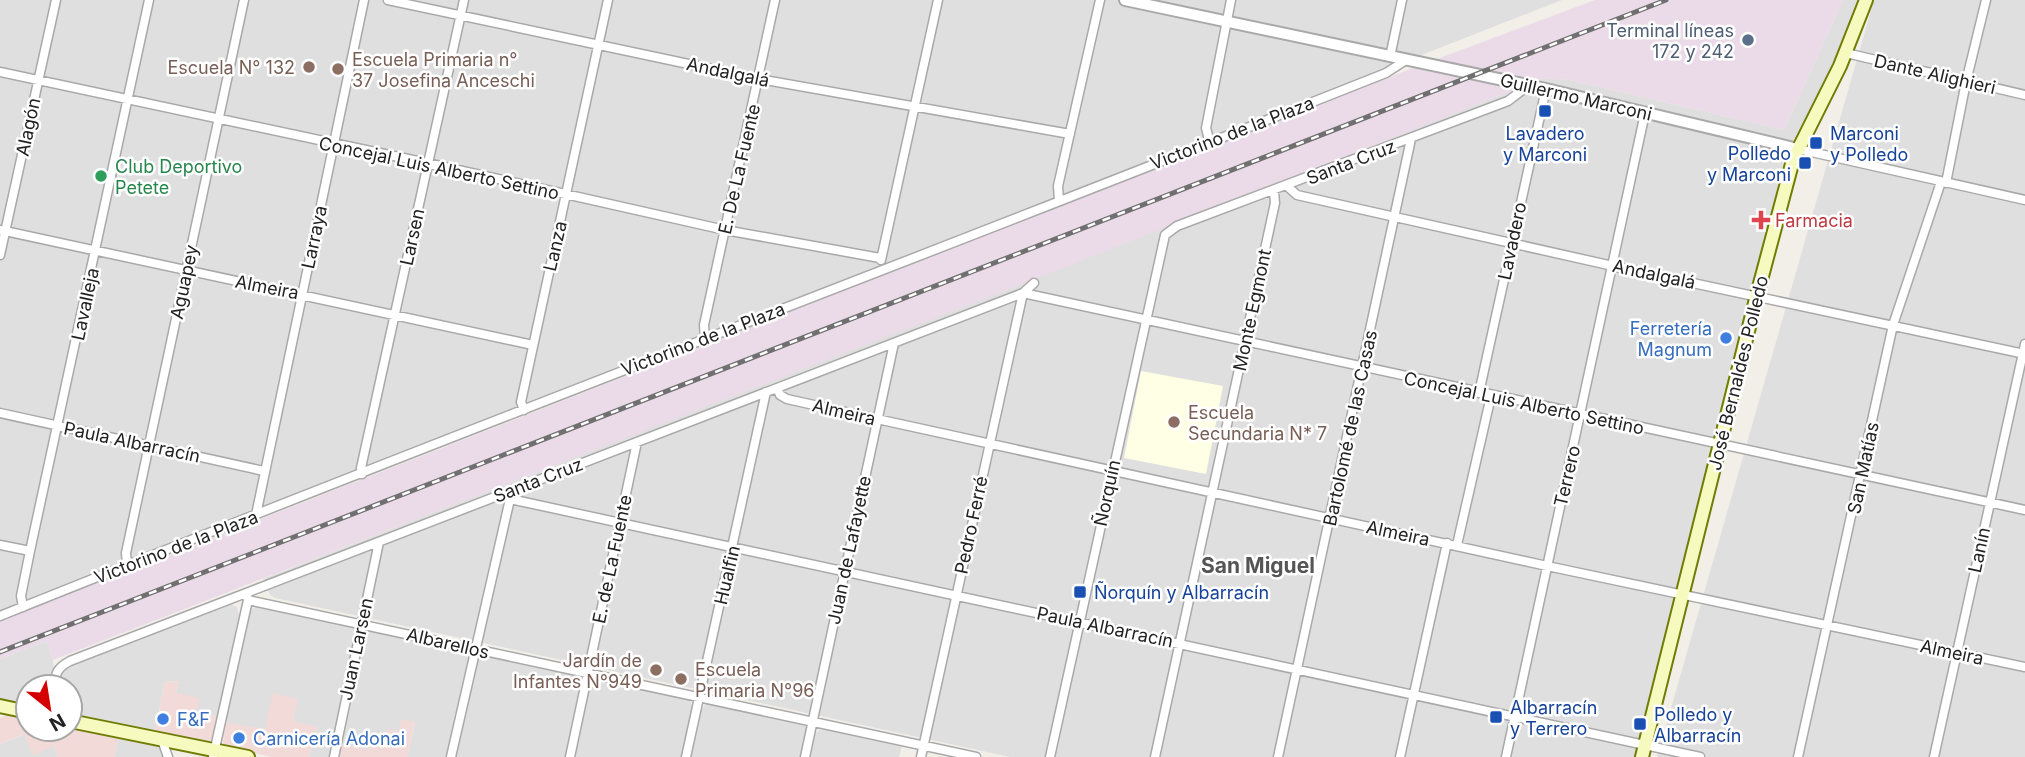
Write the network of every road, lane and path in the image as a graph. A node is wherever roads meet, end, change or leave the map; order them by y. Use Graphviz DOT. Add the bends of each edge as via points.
graph roads {
  1 [pos="56,0"];
  2 [pos="149,0"];
  3 [pos="244,0"];
  4 [pos="364,0"];
  5 [pos="388,0"];
  6 [pos="464,0"];
  7 [pos="608,0"];
  8 [pos="775,0"];
  9 [pos="938,0"];
  10 [pos="1100,0"];
  11 [pos="1125,0"];
  12 [pos="1231,0"];
  13 [pos="1402,0"];
  14 [pos="1866,0"];
  15 [pos="1986,0"];
  16 [pos="460,16"];
  17 [pos="1226,22"];
  18 [pos="598,45"];
  19 [pos="1846,53"];
  20 [pos="1391,57"];
  21 [pos="1406,60"];
  22 [pos="0,72"];
  23 [pos="759,79"];
  24 [pos="38,80"];
  25 [pos="1966,82"];
  26 [pos="1529,85"];
  27 [pos="1545,89"];
  28 [pos="2025,95"];
  29 [pos="127,101"];
  30 [pos="914,107"];
  31 [pos="1645,113"];
  32 [pos="218,120"];
  33 [pos="1070,134"];
  34 [pos="1411,139"];
  35 [pos="1210,143"];
  36 [pos="333,144"];
  37 [pos="1798,149"];
  38 [pos="427,163"];
  39 [pos="1944,183"];
  40 [pos="1287,186"];
  41 [pos="1273,191"];
  42 [pos="567,196"];
  43 [pos="2025,200"];
  44 [pos="1059,201"];
  45 [pos="1396,216"];
  46 [pos="725,230"];
  47 [pos="3,231"];
  48 [pos="1169,231"];
  49 [pos="1512,243"];
  50 [pos="96,252"];
  51 [pos="0,255"];
  52 [pos="880,258"];
  53 [pos="1613,266"];
  54 [pos="883,269"];
  55 [pos="186,271"];
  56 [pos="1034,283"];
  57 [pos="1023,293"];
  58 [pos="302,294"];
  59 [pos="1757,295"];
  60 [pos="395,314"];
  61 [pos="1145,319"];
  62 [pos="1894,325"];
  63 [pos="705,337"];
  64 [pos="1245,341"];
  65 [pos="894,343"];
  66 [pos="2025,344"];
  67 [pos="533,345"];
  68 [pos="2023,353"];
  69 [pos="1363,368"];
  70 [pos="777,388"];
  71 [pos="766,392"];
  72 [pos="1479,393"];
  73 [pos="1491,396"];
  74 [pos="524,410"];
  75 [pos="0,413"];
  76 [pos="1581,414"];
  77 [pos="877,419"];
  78 [pos="58,426"];
  79 [pos="637,442"];
  80 [pos="989,443"];
  81 [pos="150,445"];
  82 [pos="1720,445"];
  83 [pos="1112,470"];
  84 [pos="264,471"];
  85 [pos="362,474"];
  86 [pos="1862,475"];
  87 [pos="1212,492"];
  88 [pos="509,495"];
  89 [pos="1989,503"];
  90 [pos="2025,510"];
  91 [pos="256,515"];
  92 [pos="1331,518"];
  93 [pos="621,521"];
  94 [pos="379,542"];
  95 [pos="1447,543"];
  96 [pos="0,545"];
  97 [pos="1457,545"];
  98 [pos="733,546"];
  99 [pos="30,551"];
  100 [pos="127,565"];
  101 [pos="1547,566"];
  102 [pos="844,571"];
  103 [pos="956,595"];
  104 [pos="1681,595"];
  105 [pos="247,596"];
  106 [pos="23,607"];
  107 [pos="0,617"];
  108 [pos="1080,621"];
  109 [pos="362,623"];
  110 [pos="1827,625"];
  111 [pos="1180,642"];
  112 [pos="476,649"];
  113 [pos="1957,653"];
  114 [pos="2025,667"];
  115 [pos="1297,668"];
  116 [pos="56,673"];
  117 [pos="587,673"];
  118 [pos="1414,694"];
  119 [pos="699,696"];
  120 [pos="1515,717"];
  121 [pos="812,721"];
  122 [pos="84,724"];
  123 [pos="162,740"];
  124 [pos="923,746"];
  125 [pos="1644,752"];
  126 [pos="214,754"];
  127 [pos="168,757"];
  128 [pos="248,757"];
  129 [pos="334,757"];
  130 [pos="451,757"];
  131 [pos="570,757"];
  132 [pos="687,757"];
  133 [pos="804,757"];
  134 [pos="921,757"];
  135 [pos="975,757"];
  136 [pos="1050,757"];
  137 [pos="1155,757"];
  138 [pos="1278,757"];
  139 [pos="1400,757"];
  140 [pos="1506,757"];
  141 [pos="1700,757"];
  142 [pos="1798,757"];
  143 [pos="1934,757"];
  1 -- 24 [label="street, Alagón"];
  2 -- 29 [label="street, Lavalleja"];
  3 -- 32 [label="street, Aguapey"];
  4 -- 36 [label="street, Larraya"];
  5 -- 16 [label="street, Andalgalá"];
  6 -- 16 [label="street, Larsen"];
  7 -- 18 [label="street, Lanza"];
  8 -- 23 [label="street, E. De La Fuente"];
  9 -- 30 [label="street"];
  10 -- 33 [label="street"];
  11 -- 17 [label="street, Guillermo Marconi"];
  12 -- 17 [label="street"];
  13 -- 20 [label="street"];
  14 -- 19 [label="main road, José Bernaldes Polledo"];
  15 -- 25 [label="street, San Matías"];
  16 -- 18 [label="street, Andalgalá"];
  16 -- 38 [label="street, Larsen"];
  17 -- 20 [label="street, Guillermo Marconi"];
  17 -- 35 [label="street" via="1206,128"];
  18 -- 23 [label="street, Andalgalá"];
  18 -- 42 [label="street, Lanza"];
  19 -- 25 [label="street, Dante Alighieri"];
  19 -- 37 [label="main road, José Bernaldes Polledo"];
  20 -- 21 [label="street, Guillermo Marconi"];
  21 -- 26 [label="street, Guillermo Marconi"];
  21 -- 35 [label="street, Victorino de la Plaza" via="1386,73"];
  22 -- 24 [label="street, Concejal Luis Alberto Settino"];
  23 -- 30 [label="street, Andalgalá"];
  23 -- 46 [label="street, E. De La Fuente"];
  24 -- 29 [label="street, Concejal Luis Alberto Settino"];
  24 -- 47 [label="street, Alagón"];
  25 -- 28 [label="street, Dante Alighieri"];
  25 -- 39 [label="street, San Matías"];
  26 -- 27 [label="street, Guillermo Marconi"];
  26 -- 34 [label="street, Santa Cruz" via="1508,101"];
  27 -- 31 [label="street, Guillermo Marconi"];
  27 -- 49 [label="street, Lavadero"];
  29 -- 32 [label="street, Concejal Luis Alberto Settino"];
  29 -- 50 [label="street, Lavalleja"];
  30 -- 33 [label="street, Andalgalá"];
  30 -- 52 [label="street"];
  31 -- 37 [label="street, Guillermo Marconi"];
  31 -- 53 [label="street, Terrero"];
  32 -- 36 [label="street, Concejal Luis Alberto Settino"];
  32 -- 55 [label="street, Aguapey"];
  33 -- 44 [label="street"];
  34 -- 40 [label="street, Santa Cruz"];
  34 -- 45 [label="street, Bartolomé de las Casas"];
  35 -- 44 [label="street, Victorino de la Plaza"];
  36 -- 38 [label="street, Concejal Luis Alberto Settino"];
  36 -- 58 [label="street, Larraya"];
  37 -- 39 [label="street, Guillermo Marconi"];
  37 -- 59 [label="main road, José Bernaldes Polledo"];
  38 -- 42 [label="street, Concejal Luis Alberto Settino"];
  38 -- 60 [label="street, Larsen"];
  39 -- 43 [label="street, Guillermo Marconi"];
  39 -- 62 [label="street, San Matías"];
  40 -- 41 [label="street, Santa Cruz"];
  40 -- 45 [label="street, Andalgalá" via="1297,195"];
  41 -- 48 [label="street, Santa Cruz"];
  41 -- 64 [label="street, Monte Egmont" via="1275,203"];
  42 -- 46 [label="street, Concejal Luis Alberto Settino"];
  42 -- 67 [label="street, Lanza"];
  44 -- 54 [label="street, Victorino de la Plaza"];
  45 -- 49 [label="street, Andalgalá"];
  45 -- 69 [label="street, Bartolomé de las Casas"];
  46 -- 52 [label="street, Concejal Luis Alberto Settino"];
  46 -- 63 [label="street, E. De La Fuente"];
  47 -- 50 [label="street, Almeira"];
  47 -- 51 [label="street, Alagón"];
  48 -- 61 [label="street, Ñorquín"];
  49 -- 53 [label="street, Andalgalá"];
  49 -- 72 [label="street, Lavadero"];
  50 -- 55 [label="street, Almeira"];
  50 -- 78 [label="street, Lavalleja"];
  52 -- 54 [label="street"];
  53 -- 59 [label="street, Andalgalá"];
  53 -- 76 [label="street, Terrero"];
  54 -- 63 [label="street, Victorino de la Plaza"];
  55 -- 58 [label="street, Almeira"];
  55 -- 81 [label="street, Aguapey"];
  56 -- 57 [label="street, Santa Cruz"];
  57 -- 61 [label="street, Concejal Luis Alberto Settino"];
  57 -- 65 [label="street, Santa Cruz"];
  57 -- 80 [label="street, Pedro Ferré"];
  58 -- 60 [label="street, Almeira"];
  58 -- 84 [label="street, Larraya"];
  59 -- 62 [label="street, Andalgalá"];
  59 -- 82 [label="main road, José Bernaldes Polledo"];
  60 -- 67 [label="street, Almeira"];
  60 -- 85 [label="street, Larsen"];
  61 -- 64 [label="street, Concejal Luis Alberto Settino"];
  61 -- 83 [label="street, Ñorquín"];
  62 -- 68 [label="street, Andalgalá"];
  62 -- 86 [label="street, San Matías"];
  63 -- 74 [label="street, Victorino de la Plaza"];
  64 -- 69 [label="street, Concejal Luis Alberto Settino"];
  64 -- 87 [label="street, Monte Egmont"];
  65 -- 70 [label="street, Santa Cruz"];
  65 -- 77 [label="street, Juan de Lafayette"];
  66 -- 68 [label="street, Lanín"];
  67 -- 74 [label="street, Lanza" via="521,402"];
  68 -- 89 [label="street, Lanín"];
  69 -- 72 [label="street, Concejal Luis Alberto Settino"];
  69 -- 92 [label="street, Bartolomé de las Casas"];
  70 -- 71 [label="street, Santa Cruz"];
  70 -- 77 [label="street, Almeira" via="787,399"];
  71 -- 79 [label="street, Santa Cruz"];
  71 -- 98 [label="street, Hualfin"];
  72 -- 73 [label="street, Concejal Luis Alberto Settino"];
  73 -- 76 [label="street, Concejal Luis Alberto Settino"];
  73 -- 97 [label="street"];
  74 -- 85 [label="street, Victorino de la Plaza"];
  75 -- 78 [label="street, Paula Albarracín"];
  76 -- 82 [label="street, Concejal Luis Alberto Settino"];
  76 -- 101 [label="street, Terrero"];
  77 -- 80 [label="street, Almeira"];
  77 -- 102 [label="street, Juan de Lafayette"];
  78 -- 81 [label="street, Paula Albarracín"];
  78 -- 99 [label="street, Lavalleja"];
  79 -- 88 [label="street, Santa Cruz"];
  79 -- 93 [label="street, E. de La Fuente"];
  80 -- 83 [label="street, Almeira"];
  80 -- 103 [label="street, Pedro Ferré"];
  81 -- 84 [label="street, Paula Albarracín"];
  81 -- 100 [label="street, Aguapey"];
  82 -- 86 [label="street, Concejal Luis Alberto Settino"];
  82 -- 104 [label="main road, José Bernaldes Polledo"];
  83 -- 87 [label="street, Almeira"];
  83 -- 108 [label="street, Ñorquín"];
  84 -- 91 [label="street, Larraya"];
  85 -- 91 [label="street, Victorino de la Plaza"];
  86 -- 89 [label="street, Concejal Luis Alberto Settino"];
  86 -- 110 [label="street, San Matías"];
  87 -- 92 [label="street, Almeira"];
  87 -- 111 [label="street, Monte Egmont"];
  88 -- 93 [label="street, Paula Albarracín"];
  88 -- 94 [label="street, Santa Cruz"];
  88 -- 112 [label="street"];
  89 -- 90 [label="street, Concejal Luis Alberto Settino"];
  89 -- 113 [label="street, Lanín"];
  91 -- 100 [label="street, Victorino de la Plaza"];
  92 -- 95 [label="street, Almeira"];
  92 -- 115 [label="street, Bartolomé de las Casas"];
  93 -- 98 [label="street, Paula Albarracín"];
  93 -- 117 [label="street, E. de La Fuente"];
  94 -- 105 [label="street, Santa Cruz"];
  94 -- 109 [label="street, Juan Larsen"];
  95 -- 97 [label="street, Almeira"];
  95 -- 118 [label="street"];
  96 -- 99 [label="street"];
  97 -- 101 [label="street, Almeira"];
  98 -- 102 [label="street, Paula Albarracín"];
  98 -- 119 [label="street, Hualfin"];
  99 -- 106 [label="street, Lavalleja"];
  100 -- 106 [label="street, Victorino de la Plaza"];
  101 -- 104 [label="street, Almeira"];
  101 -- 120 [label="street, Terrero"];
  102 -- 103 [label="street, Paula Albarracín"];
  102 -- 121 [label="street, Juan de Lafayette"];
  103 -- 108 [label="street, Paula Albarracín"];
  103 -- 124 [label="street, Pedro Ferré"];
  104 -- 110 [label="street, Almeira"];
  104 -- 125 [label="main road, José Bernaldes Polledo"];
  105 -- 109 [label="street, Albarellos"];
  105 -- 116 [label="street, Santa Cruz" via="70,661"];
  105 -- 126 [label="street"];
  106 -- 107 [label="street, Victorino de la Plaza"];
  108 -- 111 [label="street, Paula Albarracín"];
  108 -- 136 [label="street, Ñorquín"];
  109 -- 112 [label="street, Albarellos"];
  109 -- 129 [label="street, Juan Larsen"];
  110 -- 113 [label="street, Almeira"];
  110 -- 142 [label="street, San Matías"];
  111 -- 115 [label="street, Paula Albarracín"];
  111 -- 137 [label="street, Monte Egmont"];
  112 -- 117 [label="street, Albarellos"];
  112 -- 130 [label="street"];
  113 -- 114 [label="street, Almeira"];
  113 -- 143 [label="street, Lanín"];
  115 -- 118 [label="street, Paula Albarracín"];
  115 -- 138 [label="street, Bartolomé de las Casas"];
  117 -- 119 [label="street, Albarellos"];
  117 -- 131 [label="street, E. de La Fuente"];
  118 -- 120 [label="street, Paula Albarracín"];
  118 -- 139 [label="street"];
  119 -- 121 [label="street, Albarellos"];
  119 -- 132 [label="street, Hualfin"];
  120 -- 125 [label="street, Paula Albarracín"];
  120 -- 140 [label="street, Terrero"];
  121 -- 124 [label="street, Albarellos"];
  121 -- 133 [label="street, Juan de Lafayette"];
  122 -- 123 [label="main road"];
  123 -- 126 [label="main road"];
  123 -- 127 [label="street"];
  124 -- 134 [label="street, Pedro Ferré"];
  124 -- 135 [label="street, Albarellos"];
  125 -- 141 [label="street, Paula Albarracín"];
  126 -- 128 [label="main road"];
}
